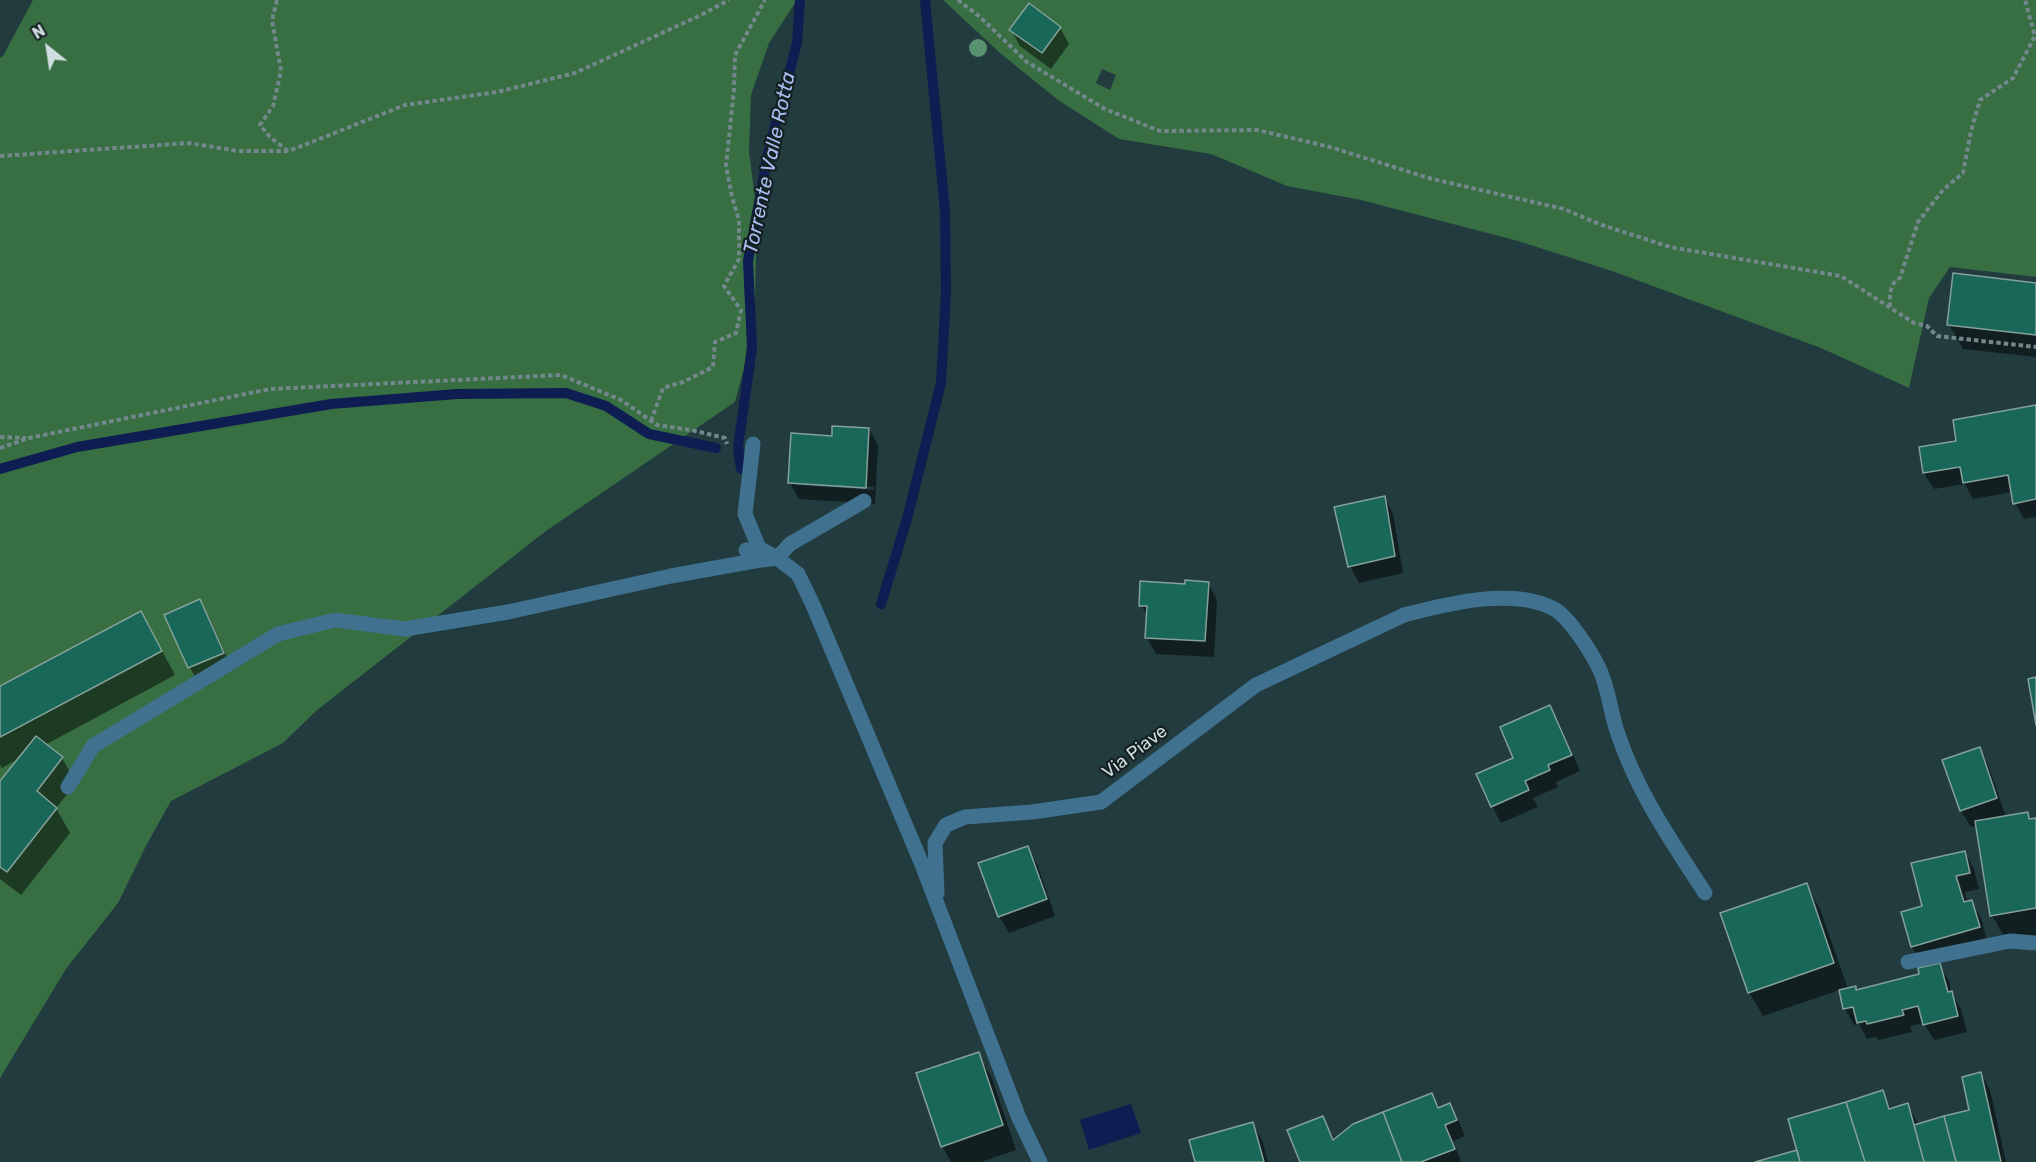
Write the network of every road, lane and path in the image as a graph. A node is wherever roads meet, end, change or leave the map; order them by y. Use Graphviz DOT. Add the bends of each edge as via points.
graph roads {
  1 [pos="277,0"];
  2 [pos="729,0"];
  3 [pos="765,0"];
  4 [pos="958,0"];
  5 [pos="2025,0"];
  6 [pos="289,151"];
  7 [pos="0,156"];
  8 [pos="1890,308"];
  9 [pos="2036,347"];
  10 [pos="651,421"];
  11 [pos="0,437"];
  12 [pos="29,438"];
  13 [pos="753,444"];
  14 [pos="728,447"];
  15 [pos="0,448"];
  16 [pos="864,501"];
  17 [pos="777,558"];
  18 [pos="68,787"];
  19 [pos="1705,893"];
  20 [pos="938,908"];
  21 [pos="2036,943"];
  22 [pos="1908,962"];
  23 [pos="1040,1162"];
  1 -- 6 [label="path" via="272,20 281,71 273,106 260,125 270,138"];
  2 -- 6 [label="path" via="575,73 497,92 405,105"];
  3 -- 10 [label="path" via="735,55 726,166 739,220 739,259 724,286 741,310 736,333 715,342 712,367 663,388"];
  4 -- 8 [label="path" via="1027,62 1105,109 1160,131 1257,130 1330,147 1432,179 1564,209 1670,247 1841,276"];
  5 -- 8 [label="path" via="2035,36 2013,78 1980,100 1963,173 1943,190 1918,222 1900,278 1890,291"];
  6 -- 7 [label="path" via="238,151 189,143"];
  8 -- 9 [label="path" via="1927,326 1937,336"];
  10 -- 12 [label="path" via="621,400 561,375 270,389"];
  10 -- 14 [label="path" via="725,438"];
  11 -- 12 [label="path"];
  12 -- 15 [label="path"];
  13 -- 17 [label="street, Via Piave" via="745,514 759,548"];
  16 -- 17 [label="street" via="790,544"];
  17 -- 18 [label="street" via="750,555 507,612 405,629 336,620 278,634 93,746"];
  17 -- 20 [label="street, Via Piave" via="798,574 813,605"];
  19 -- 20 [label="street, Via Piave" via="1647,802 1617,733 1599,668 1565,618 1543,604 1486,598 1404,615 1256,685 1101,802 965,817 946,825 935,843"];
  20 -- 23 [label="street, Via Piave" via="1019,1118"];
  21 -- 22 [label="street" via="2010,941"];
}
